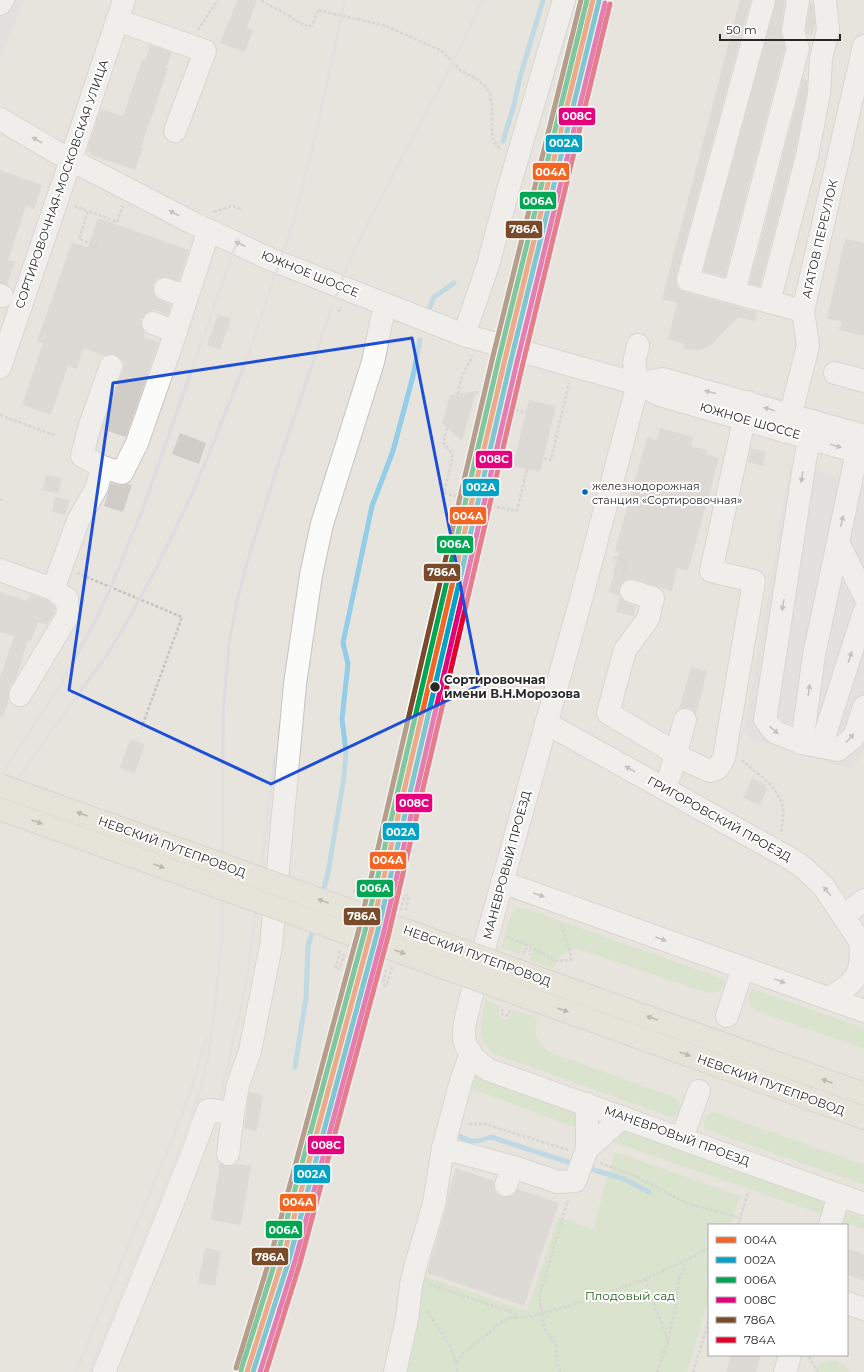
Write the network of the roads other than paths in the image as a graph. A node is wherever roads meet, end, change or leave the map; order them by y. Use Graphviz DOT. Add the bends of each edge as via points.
graph roads {
  1 [pos="3,0"];
  2 [pos="564,0"];
  3 [pos="764,0"];
  4 [pos="798,0"];
  5 [pos="825,0"];
  6 [pos="0,4"];
  7 [pos="120,10"];
  8 [pos="864,46"];
  9 [pos="0,119"];
  10 [pos="175,131"];
  11 [pos="71,159"];
  12 [pos="206,240"];
  13 [pos="165,289"];
  14 [pos="734,292"];
  15 [pos="187,297"];
  16 [pos="769,302"];
  17 [pos="387,305"];
  18 [pos="803,311"];
  19 [pos="153,323"];
  20 [pos="176,332"];
  21 [pos="470,343"];
  22 [pos="638,345"];
  23 [pos="111,366"];
  24 [pos="0,367"];
  25 [pos="836,373"];
  26 [pos="864,380"];
  27 [pos="638,384"];
  28 [pos="746,411"];
  29 [pos="788,423"];
  30 [pos="811,430"];
  31 [pos="861,444"];
  32 [pos="102,467"];
  33 [pos="838,542"];
  34 [pos="0,570"];
  35 [pos="53,589"];
  36 [pos="631,591"];
  37 [pos="864,595"];
  38 [pos="864,612"];
  39 [pos="20,696"];
  40 [pos="864,707"];
  41 [pos="685,720"];
  42 [pos="546,723"];
  43 [pos="811,745"];
  44 [pos="676,755"];
  45 [pos="0,785"];
  46 [pos="664,788"];
  47 [pos="0,809"];
  48 [pos="502,882"];
  49 [pos="864,900"];
  50 [pos="844,916"];
  51 [pos="862,944"];
  52 [pos="743,968"];
  53 [pos="478,970"];
  54 [pos="500,977"];
  55 [pos="828,998"];
  56 [pos="864,1011"];
  57 [pos="727,1016"];
  58 [pos="471,1053"];
  59 [pos="699,1091"];
  60 [pos="864,1094"];
  61 [pos="587,1104"];
  62 [pos="232,1113"];
  63 [pos="623,1117"];
  64 [pos="864,1118"];
  65 [pos="682,1138"];
  66 [pos="443,1148"];
  67 [pos="587,1149"];
  68 [pos="228,1154"];
  69 [pos="839,1195"];
  70 [pos="864,1204"];
  71 [pos="830,1224"];
  72 [pos="848,1303"];
  73 [pos="864,1309"];
  74 [pos="790,1356"];
  75 [pos="104,1372"];
  76 [pos="395,1372"];
  77 [pos="785,1372"];
  1 -- 6 [label="street"];
  2 -- 21 [label="street" via="488,265"];
  3 -- 14 [label="street" via="688,280"];
  4 -- 14 [label="street" via="793,31 798,48"];
  5 -- 16 [label="street" via="828,30 821,58 819,94 807,156"];
  7 -- 10 [label="street" via="187,45 204,51"];
  7 -- 11 [label="street, СОРТИРОВОЧНАЯ-МОСКОВСКАЯ УЛИЦА"];
  8 -- 18 [label="street, АГАТОВ ПЕРЕУЛОК"];
  11 -- 9 [label="street, ЮЖНОЕ ШОССЕ, one-way"];
  17 -- 11 [label="street, ЮЖНОЕ ШОССЕ, one-way" via="270,259 193,223"];
  11 -- 24 [label="street, СОРТИРОВОЧНАЯ-МОСКОВСКАЯ УЛИЦА"];
  12 -- 15 [label="street"];
  13 -- 15 [label="street"];
  14 -- 16 [label="street"];
  15 -- 20 [label="street"];
  16 -- 18 [label="street"];
  17 -- 21 [label="street, ЮЖНОЕ ШОССЕ"];
  17 -- 62 [label="street" via="373,362 322,524 311,575 295,684 271,946 250,1051 238,1085"];
  18 -- 29 [label="street, АГАТОВ ПЕРЕУЛОК" via="808,346"];
  19 -- 20 [label="street"];
  20 -- 32 [label="street" via="137,443 122,473"];
  21 -- 27 [label="street, ЮЖНОЕ ШОССЕ"];
  22 -- 27 [label="street" via="634,362"];
  23 -- 32 [label="street" via="82,456"];
  25 -- 26 [label="street"];
  27 -- 28 [label="street, ЮЖНОЕ ШОССЕ" via="660,395"];
  27 -- 42 [label="street, МАНЕВРОВЫЙ ПРОЕЗД"];
  28 -- 29 [label="street, ЮЖНОЕ ШОССЕ"];
  28 -- 44 [label="street" via="711,571 754,581 724,758 718,768 710,771"];
  29 -- 30 [label="street, ЮЖНОЕ ШОССЕ"];
  30 -- 31 [label="street, ЮЖНОЕ ШОССЕ"];
  30 -- 43 [label="street, one-way" via="765,720 775,732"];
  33 -- 31 [label="street, one-way"];
  32 -- 35 [label="street" via="97,487 78,520"];
  33 -- 37 [label="street"];
  43 -- 33 [label="street, one-way" via="814,655"];
  34 -- 35 [label="street"];
  35 -- 39 [label="street" via="67,599 68,615"];
  36 -- 44 [label="street" via="653,598 648,619 625,650 608,713"];
  43 -- 38 [label="street, one-way"];
  43 -- 40 [label="street, one-way" via="838,750 854,737"];
  41 -- 44 [label="street"];
  46 -- 42 [label="street, ГРИГОРОВСКИЙ ПРОЕЗД, one-way"];
  42 -- 48 [label="street, МАНЕВРОВЫЙ ПРОЕЗД"];
  44 -- 46 [label="street"];
  60 -- 45 [label="main road, НЕВСКИЙ ПУТЕПРОВОД, one-way, bridge"];
  50 -- 46 [label="street, ГРИГОРОВСКИЙ ПРОЕЗД, one-way" via="823,886 804,868"];
  47 -- 64 [label="main road, НЕВСКИЙ ПУТЕПРОВОД, one-way, bridge"];
  48 -- 52 [label="street, one-way"];
  48 -- 53 [label="street, МАНЕВРОВЫЙ ПРОЕЗД"];
  49 -- 50 [label="street"];
  50 -- 51 [label="street, ГРИГОРОВСКИЙ ПРОЕЗД"];
  51 -- 55 [label="street" via="864,954 860,973 847,988"];
  52 -- 55 [label="street, one-way"];
  52 -- 57 [label="street"];
  53 -- 54 [label="street"];
  53 -- 58 [label="street, МАНЕВРОВЫЙ ПРОЕЗД" via="463,1035"];
  55 -- 56 [label="street"];
  58 -- 61 [label="street, МАНЕВРОВЫЙ ПРОЕЗД" via="489,1070"];
  58 -- 66 [label="street"];
  59 -- 65 [label="street"];
  61 -- 63 [label="street, МАНЕВРОВЫЙ ПРОЕЗД"];
  61 -- 67 [label="street"];
  62 -- 68 [label="street"];
  62 -- 75 [label="street" via="208,1110"];
  63 -- 65 [label="street, МАНЕВРОВЫЙ ПРОЕЗД"];
  63 -- 67 [label="street"];
  65 -- 69 [label="street, МАНЕВРОВЫЙ ПРОЕЗД"];
  66 -- 67 [label="street" via="510,1176 558,1182 575,1181"];
  66 -- 76 [label="street" via="434,1204 411,1285 408,1319"];
  69 -- 70 [label="street, МАНЕВРОВЫЙ ПРОЕЗД"];
  69 -- 71 [label="street"];
  72 -- 73 [label="street"];
  74 -- 77 [label="street"];
}
